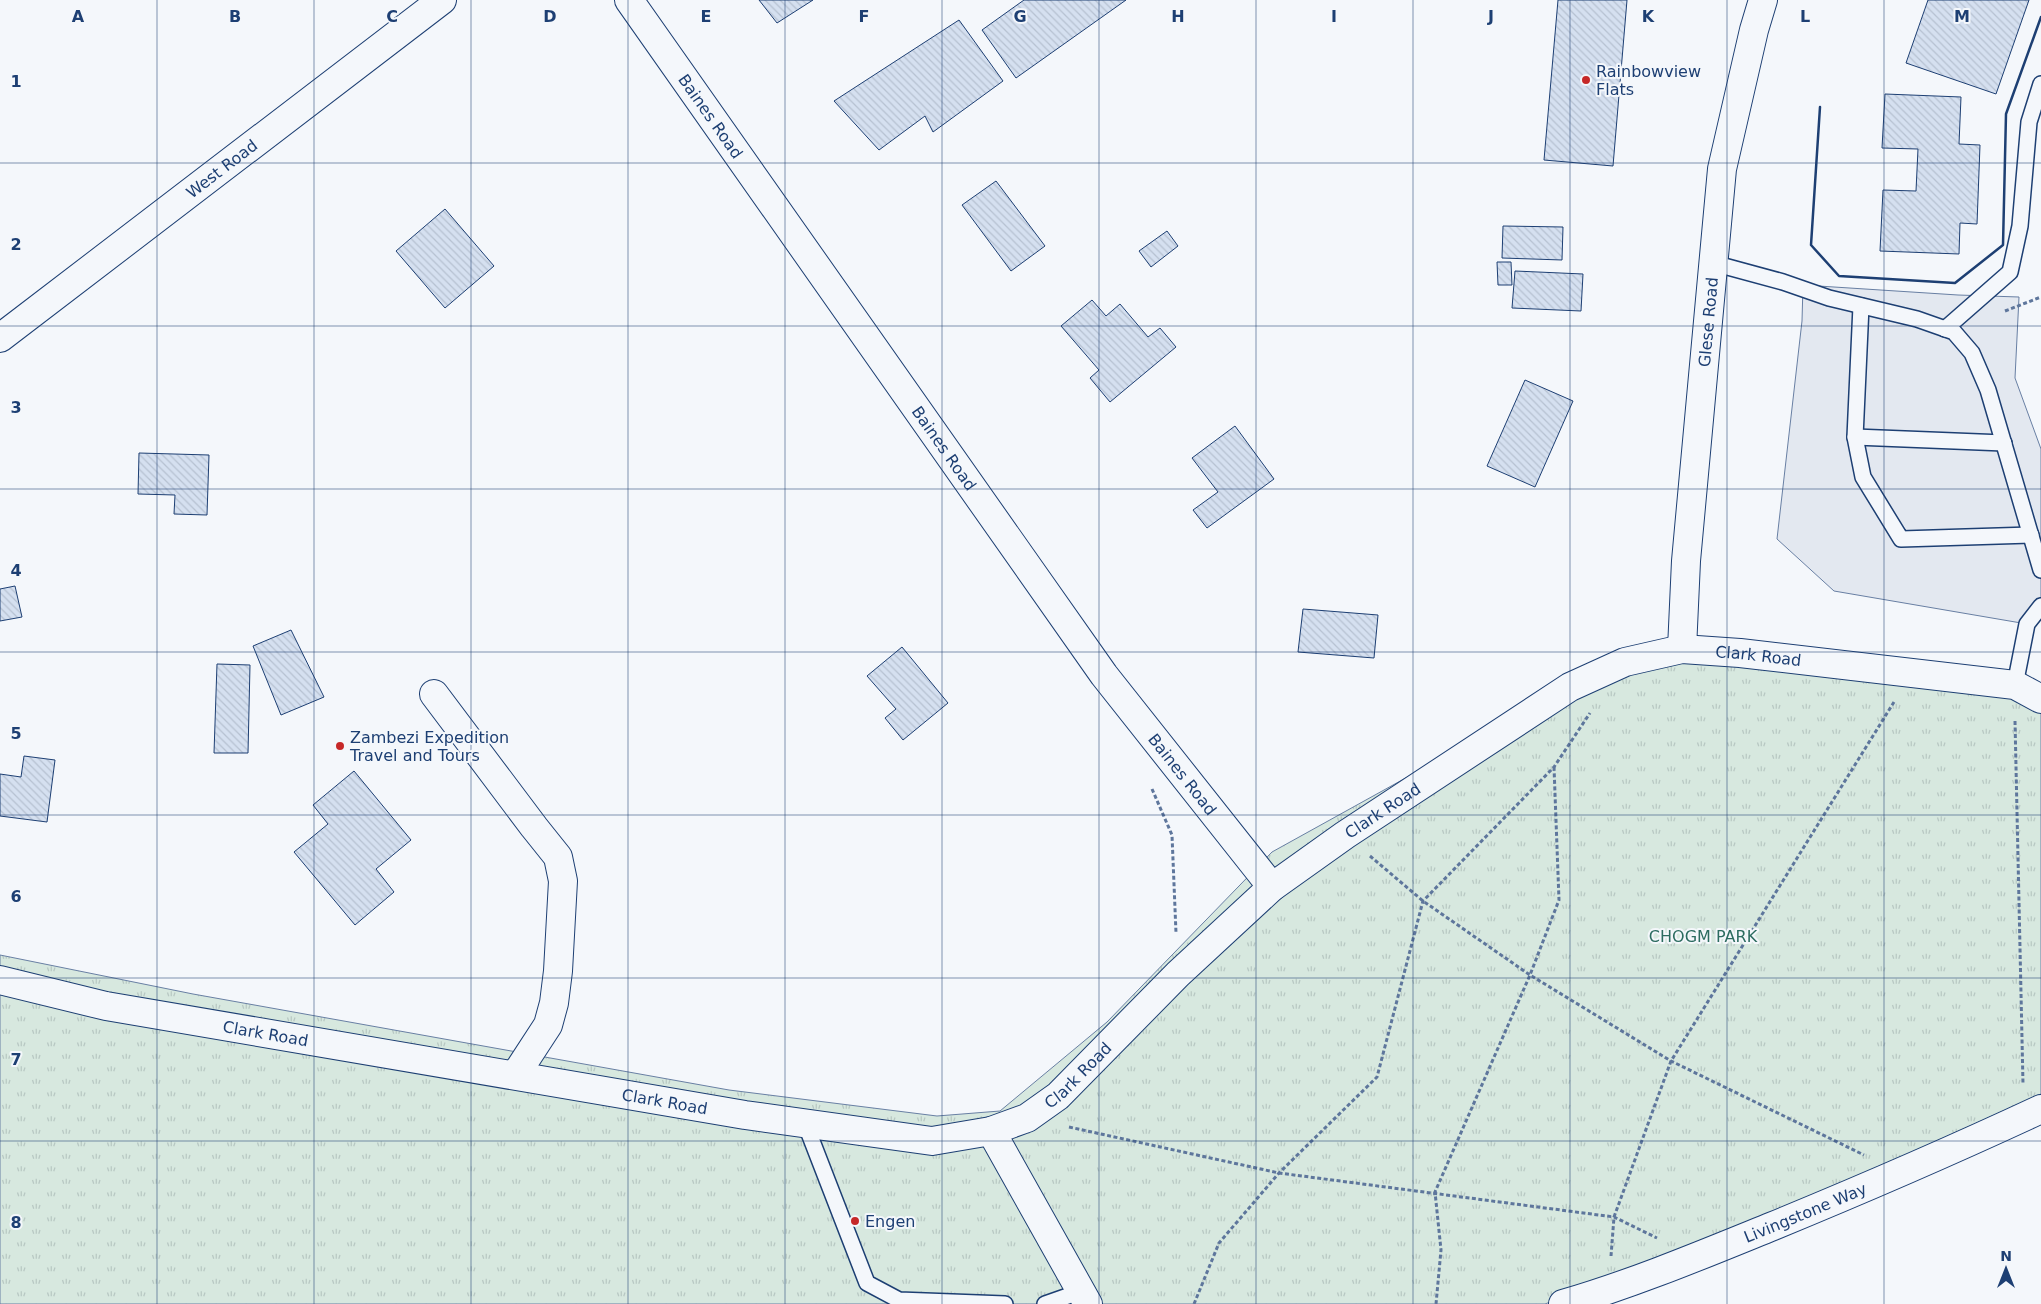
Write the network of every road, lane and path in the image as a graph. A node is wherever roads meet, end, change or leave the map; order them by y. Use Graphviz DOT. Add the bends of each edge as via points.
graph roads {
  1 [pos="442,0"];
  2 [pos="629,0"];
  3 [pos="1763,0"];
  4 [pos="2041,84"];
  5 [pos="1714,264"];
  6 [pos="1861,306"];
  7 [pos="1946,329"];
  8 [pos="0,338"];
  9 [pos="1855,437"];
  10 [pos="2004,443"];
  11 [pos="2031,535"];
  12 [pos="2041,570"];
  13 [pos="2041,606"];
  14 [pos="1682,649"];
  15 [pos="1912,674"];
  16 [pos="2015,685"];
  17 [pos="434,694"];
  18 [pos="2041,698"];
  19 [pos="1592,710"];
  20 [pos="1554,767"];
  21 [pos="1150,783"];
  22 [pos="1345,835"];
  23 [pos="1272,888"];
  24 [pos="1423,901"];
  25 [pos="1178,974"];
  26 [pos="1530,975"];
  27 [pos="0,980"];
  28 [pos="1671,1061"];
  29 [pos="516,1074"];
  30 [pos="2032,1113"];
  31 [pos="805,1123"];
  32 [pos="1068,1127"];
  33 [pos="991,1131"];
  34 [pos="1279,1173"];
  35 [pos="1902,1173"];
  36 [pos="1435,1192"];
  37 [pos="1614,1217"];
  38 [pos="1696,1258"];
  39 [pos="1609,1290"];
  40 [pos="1085,1298"];
  41 [pos="1005,1304"];
  42 [pos="1045,1304"];
  43 [pos="1194,1304"];
  44 [pos="1436,1304"];
  45 [pos="1563,1304"];
  1 -- 8 [label="main road, West Road"];
  2 -- 23 [label="main road, Baines Road" via="1104,675"];
  3 -- 5 [label="main road, Glese Road" via="1722,169"];
  4 -- 7 [label="lane" via="2029,122 2020,226 2010,272"];
  5 -- 6 [label="lane"];
  5 -- 14 [label="main road, Glese Road" via="1686,561"];
  6 -- 7 [label="lane"];
  6 -- 9 [label="lane"];
  7 -- 10 [label="lane" via="1954,332 1972,353 1988,390"];
  9 -- 10 [label="lane"];
  9 -- 11 [label="lane" via="1862,477 1901,539"];
  10 -- 11 [label="lane"];
  11 -- 12 [label="lane"];
  13 -- 16 [label="lane" via="2027,624"];
  14 -- 15 [label="main road, Clark Road"];
  14 -- 22 [label="main road, Clark Road" via="1625,662 1570,687"];
  15 -- 16 [label="main road, Clark Road"];
  15 -- 28 [label="path"];
  16 -- 18 [label="main road, Clark Road"];
  16 -- 30 [label="path"];
  17 -- 29 [label="main road" via="558,857 564,881 554,1003 548,1025"];
  19 -- 20 [label="path"];
  20 -- 24 [label="path"];
  20 -- 26 [label="path" via="1559,900"];
  21 -- 25 [label="path" via="1172,835"];
  22 -- 23 [label="main road, Clark Road"];
  22 -- 24 [label="path"];
  23 -- 25 [label="main road, Clark Road"];
  24 -- 26 [label="path"];
  24 -- 34 [label="path" via="1376,1077"];
  25 -- 33 [label="main road, Clark Road" via="1058,1096 1028,1118"];
  26 -- 28 [label="path"];
  26 -- 36 [label="path"];
  27 -- 29 [label="main road, Clark Road" via="106,1006"];
  28 -- 35 [label="path"];
  28 -- 37 [label="path"];
  29 -- 31 [label="main road, Clark Road"];
  30 -- 35 [label="main road, Livingstone Way"];
  31 -- 33 [label="main road, Clark Road" via="932,1141"];
  31 -- 41 [label="lane" via="867,1283 899,1300"];
  32 -- 34 [label="path"];
  33 -- 40 [label="main road"];
  34 -- 36 [label="path"];
  34 -- 43 [label="path" via="1218,1243"];
  35 -- 38 [label="main road, Livingstone Way"];
  36 -- 37 [label="path"];
  36 -- 44 [label="path" via="1441,1250"];
  37 -- 38 [label="path"];
  37 -- 39 [label="path"];
  38 -- 39 [label="main road, Livingstone Way"];
  39 -- 45 [label="main road, Livingstone Way"];
  40 -- 42 [label="lane"];
}
